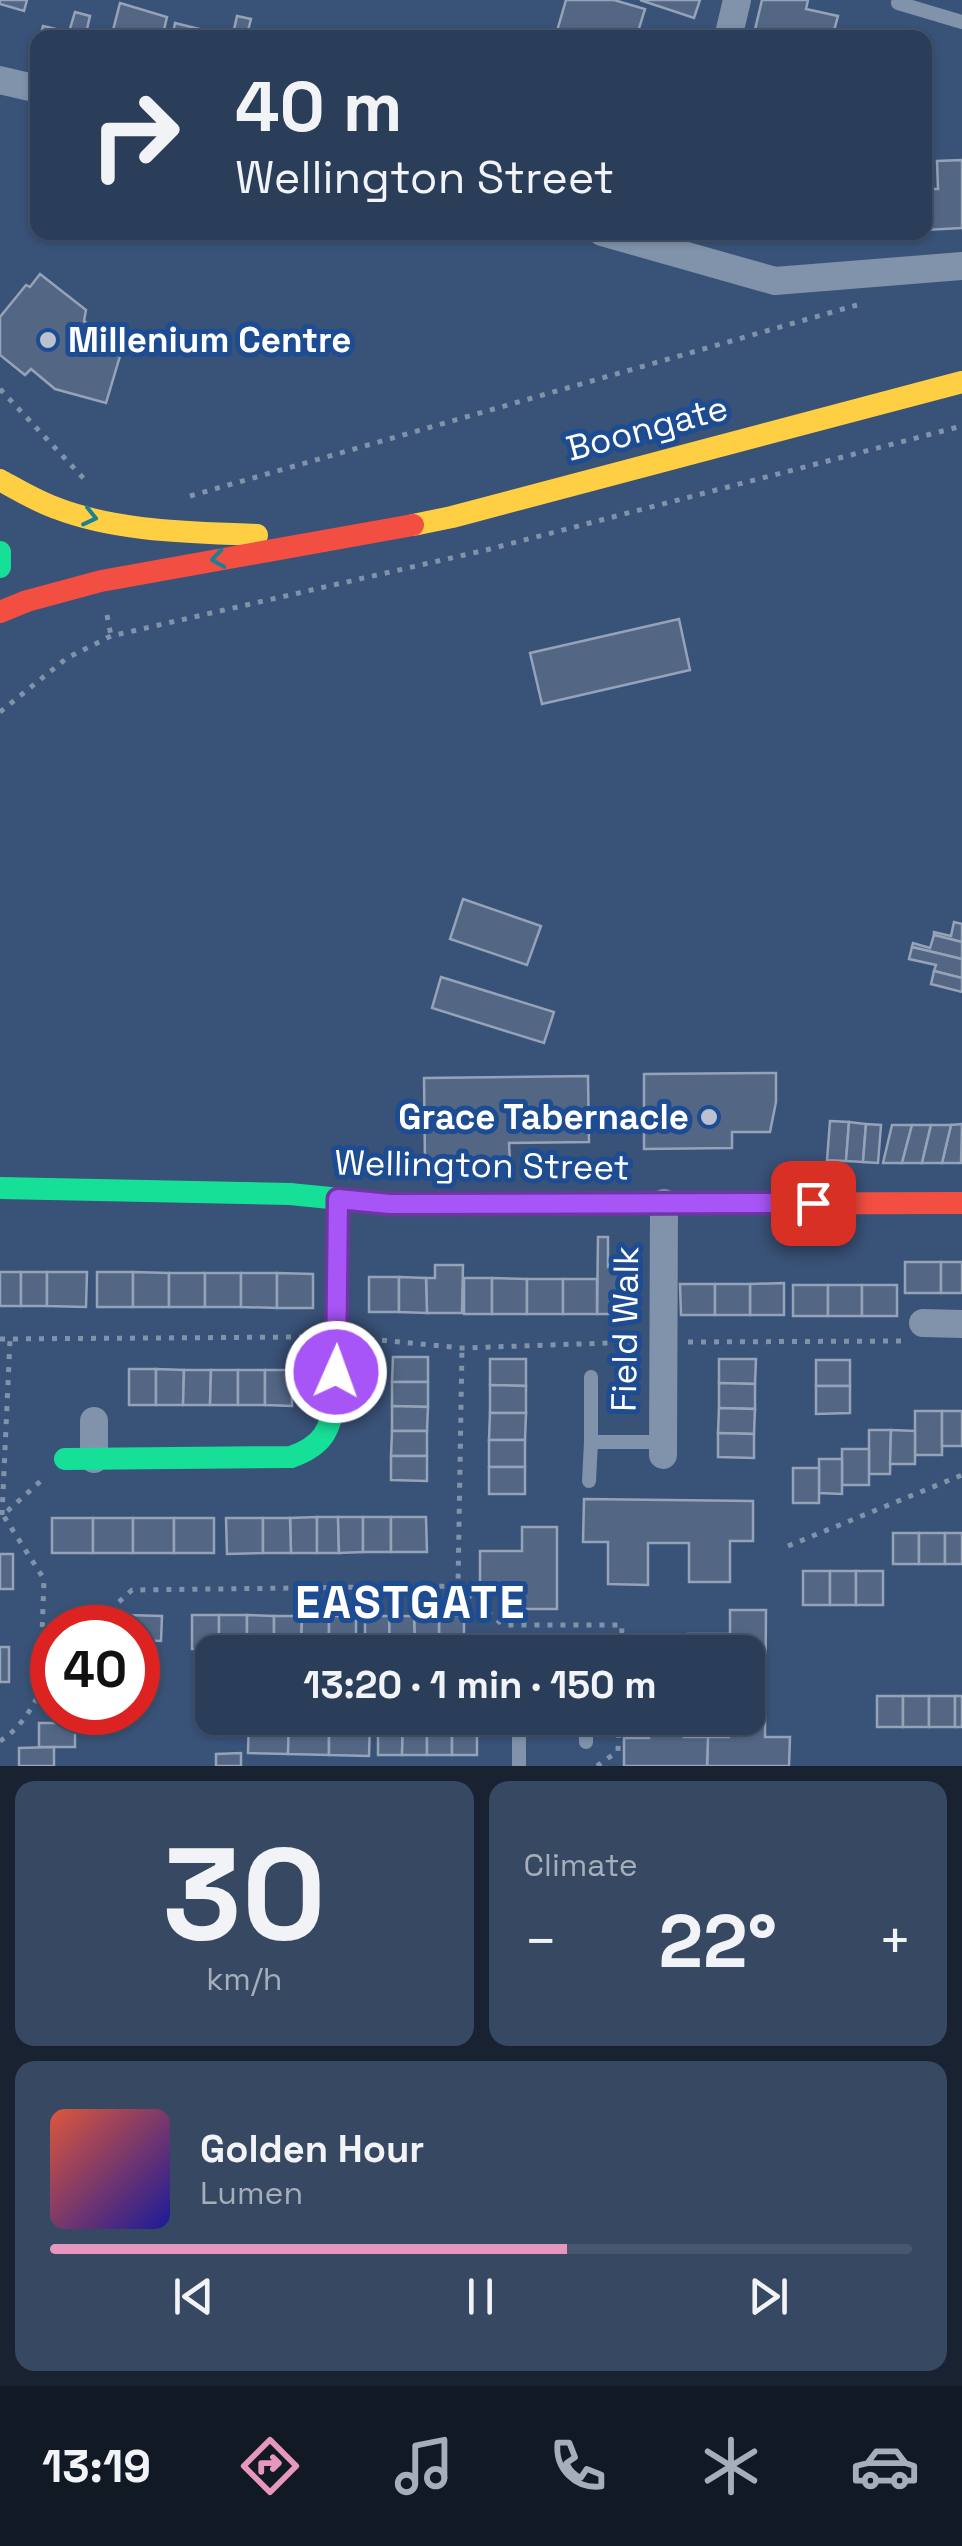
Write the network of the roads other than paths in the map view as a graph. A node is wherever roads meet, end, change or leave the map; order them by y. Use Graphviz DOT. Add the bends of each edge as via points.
graph roads {
  1 [pos="738,0"];
  2 [pos="899,0"];
  3 [pos="962,22"];
  4 [pos="730,30"];
  5 [pos="0,80"];
  6 [pos="30,88"];
  7 [pos="676,242"];
  8 [pos="962,266"];
  9 [pos="962,382"];
  10 [pos="0,480"];
  11 [pos="349,538"];
  12 [pos="0,552"];
  13 [pos="0,567"];
  14 [pos="0,612"];
  15 [pos="0,1188"];
  16 [pos="338,1199"];
  17 [pos="962,1202"];
  18 [pos="664,1203"];
  19 [pos="923,1323"];
  20 [pos="962,1324"];
  21 [pos="591,1377"];
  22 [pos="94,1421"];
  23 [pos="592,1442"];
  24 [pos="662,1449"];
  25 [pos="94,1459"];
  26 [pos="65,1460"];
  27 [pos="589,1481"];
  28 [pos="519,1735"];
  29 [pos="586,1735"];
  30 [pos="586,1742"];
  31 [pos="519,1766"];
  1 -- 4 [label="street"];
  2 -- 3 [label="lane"];
  5 -- 6 [label="street"];
  7 -- 8 [label="street" via="775,281"];
  9 -- 11 [label="street, Boongate"];
  10 -- 11 [label="street, Boongate, one-way" via="60,510 105,520 187,532"];
  11 -- 14 [label="street, Boongate, one-way" via="101,581"];
  12 -- 13 [label="street"];
  15 -- 16 [label="street, Wellington Street"];
  16 -- 18 [label="street, Wellington Street"];
  16 -- 25 [label="street" via="334,1408 319,1443 291,1457"];
  17 -- 18 [label="street, Wellington Street"];
  18 -- 24 [label="street, Field Walk"];
  19 -- 20 [label="street"];
  21 -- 23 [label="lane"];
  22 -- 25 [label="street"];
  23 -- 24 [label="lane"];
  23 -- 27 [label="lane"];
  25 -- 26 [label="street"];
  28 -- 31 [label="lane"];
  29 -- 30 [label="lane"];
}
